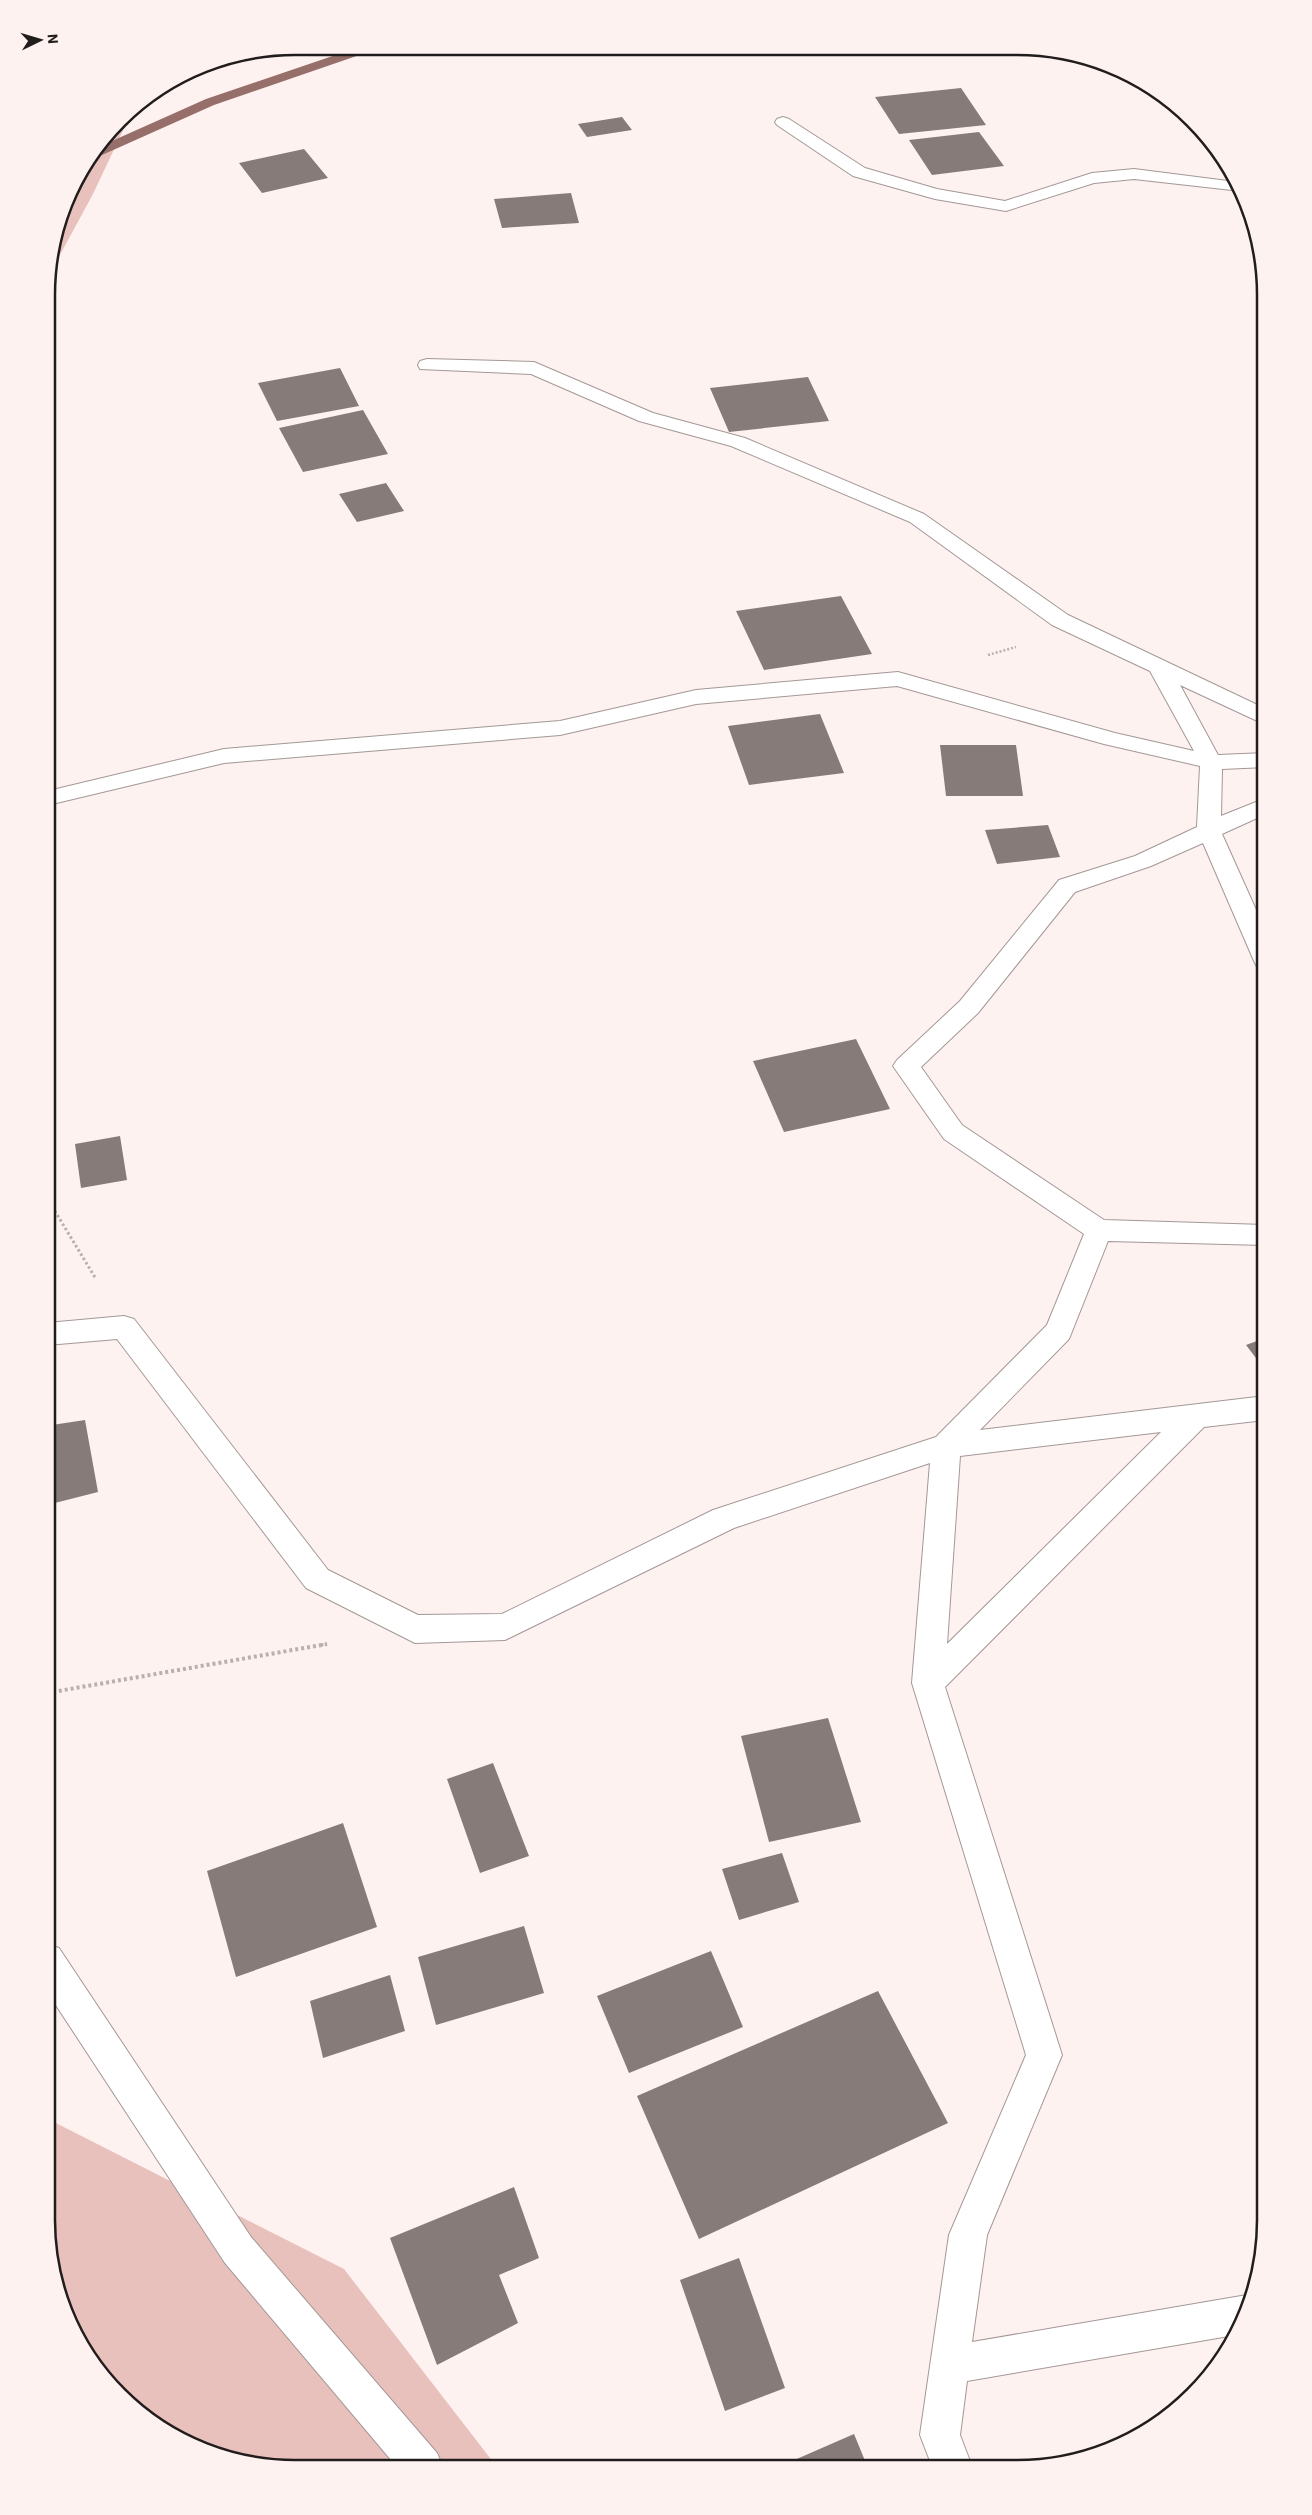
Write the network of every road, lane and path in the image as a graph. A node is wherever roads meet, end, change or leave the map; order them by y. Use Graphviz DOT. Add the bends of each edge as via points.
graph roads {
  1 [pos="783,122"];
  2 [pos="1231,186"];
  3 [pos="427,365"];
  4 [pos="1158,666"];
  5 [pos="1257,714"];
  6 [pos="1257,760"];
  7 [pos="1211,762"];
  8 [pos="55,796"];
  9 [pos="1257,809"];
  10 [pos="1209,831"];
  11 [pos="1257,941"];
  12 [pos="55,1211"];
  13 [pos="1099,1230"];
  14 [pos="1257,1235"];
  15 [pos="124,1327"];
  16 [pos="55,1333"];
  17 [pos="1257,1409"];
  18 [pos="1196,1416"];
  19 [pos="946,1446"];
  20 [pos="328,1644"];
  21 [pos="928,1683"];
  22 [pos="55,1692"];
  23 [pos="55,1974"];
  24 [pos="1237,2316"];
  25 [pos="949,2365"];
  26 [pos="417,2460"];
  27 [pos="950,2460"];
  1 -- 2 [label="street" via="859,172 935,194 1006,206 1092,178 1134,174"];
  3 -- 4 [label="street" via="534,368 646,417 738,442 917,518 1060,620"];
  4 -- 5 [label="street"];
  4 -- 7 [label="street"];
  6 -- 7 [label="street"];
  7 -- 8 [label="street" via="1103,736 898,679 696,697 560,728 224,756"];
  7 -- 10 [label="street"];
  9 -- 10 [label="street"];
  10 -- 11 [label="street"];
  10 -- 13 [label="street" via="1143,861 1067,886 969,1007 906,1066 953,1132"];
  12 -- 15 [label="path"];
  13 -- 14 [label="street"];
  13 -- 19 [label="street" via="1059,1331"];
  15 -- 16 [label="street"];
  15 -- 19 [label="street" via="316,1578 416,1629 505,1627 724,1519"];
  17 -- 18 [label="street"];
  18 -- 19 [label="street"];
  18 -- 21 [label="street"];
  19 -- 21 [label="street"];
  20 -- 22 [label="path"];
  21 -- 25 [label="street" via="1044,2055 968,2235"];
  23 -- 26 [label="street" via="238,2250"];
  24 -- 25 [label="street"];
  25 -- 27 [label="street" via="940,2435"];
}
